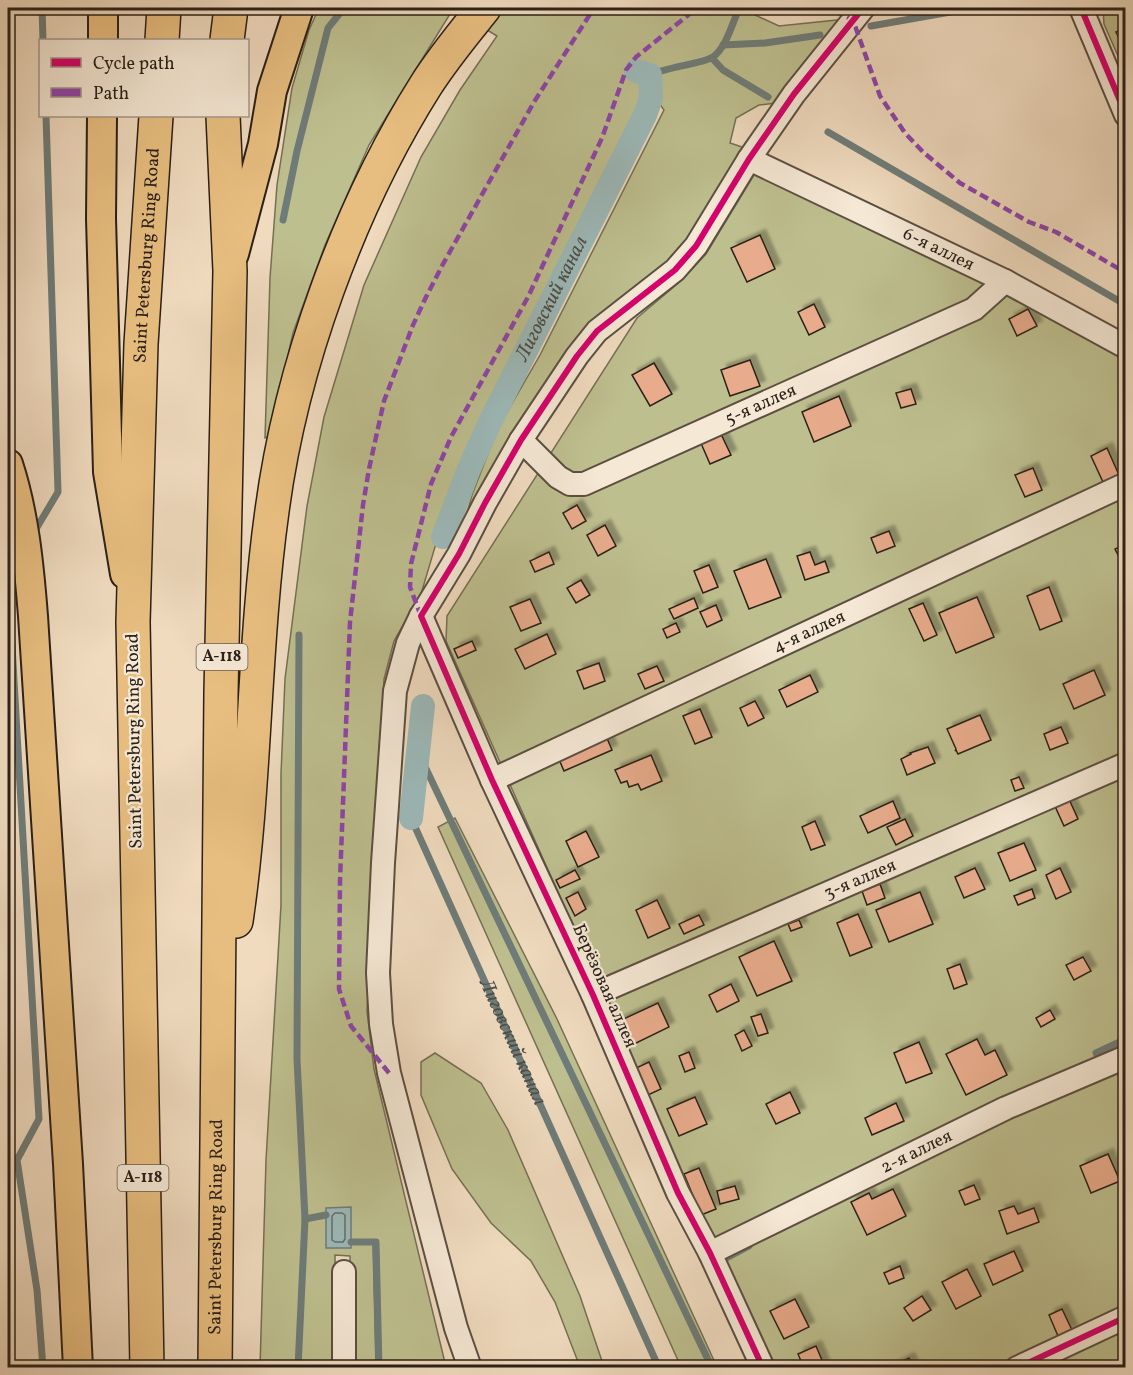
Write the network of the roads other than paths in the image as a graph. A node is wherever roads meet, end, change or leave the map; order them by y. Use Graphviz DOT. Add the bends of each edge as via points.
graph roads {
  1 [pos="104,8"];
  2 [pos="164,8"];
  3 [pos="231,8"];
  4 [pos="299,8"];
  5 [pos="864,8"];
  6 [pos="1081,8"];
  7 [pos="474,20"];
  8 [pos="103,39"];
  9 [pos="162,39"];
  10 [pos="227,39"];
  11 [pos="1125,115"];
  12 [pos="102,117"];
  13 [pos="156,117"];
  14 [pos="223,117"];
  15 [pos="754,162"];
  16 [pos="230,271"];
  17 [pos="1005,281"];
  18 [pos="1125,347"];
  19 [pos="521,440"];
  20 [pos="8,464"];
  21 [pos="1125,484"];
  22 [pos="421,616"];
  23 [pos="133,622"];
  24 [pos="1125,764"];
  25 [pos="498,776"];
  26 [pos="593,995"];
  27 [pos="218,1044"];
  28 [pos="1125,1057"];
  29 [pos="710,1253"];
  30 [pos="344,1272"];
  31 [pos="1125,1317"];
  32 [pos="78,1368"];
  33 [pos="147,1368"];
  34 [pos="214,1368"];
  35 [pos="344,1368"];
  36 [pos="470,1368"];
  37 [pos="763,1368"];
  38 [pos="1017,1368"];
  1 -- 8 [label="main road"];
  2 -- 9 [label="highway"];
  3 -- 10 [label="highway"];
  4 -- 16 [label="main road" via="273,92"];
  5 -- 15 [label="street" via="794,94"];
  6 -- 11 [label="street"];
  7 -- 27 [label="highway" via="427,84 365,197 313,333 282,447 255,684 244,866"];
  12 -- 23 [label="main road" via="108,472"];
  13 -- 23 [label="highway, Saint Petersburg Ring Road / А-118" via="141,344"];
  14 -- 16 [label="highway, Saint Petersburg Ring Road / А-118"];
  15 -- 17 [label="street, 6-я аллея"];
  15 -- 19 [label="street" via="675,270 597,331"];
  16 -- 27 [label="highway, Saint Petersburg Ring Road / А-118"];
  17 -- 18 [label="street, 6-я аллея"];
  17 -- 19 [label="street, 5-я аллея" via="974,309 584,484 570,484 558,477"];
  19 -- 22 [label="street"];
  20 -- 32 [label="main road" via="28,558 33,616"];
  21 -- 25 [label="street, 4-я аллея"];
  22 -- 25 [label="street, Берёзовая аллея"];
  22 -- 36 [label="street" via="408,643 395,691 378,973 381,1024 395,1096"];
  23 -- 33 [label="highway, Saint Petersburg Ring Road / А-118"];
  24 -- 26 [label="street, 3-я аллея"];
  25 -- 26 [label="street, Берёзовая аллея"];
  26 -- 29 [label="street, Берёзовая аллея" via="678,1192"];
  27 -- 34 [label="highway, Saint Petersburg Ring Road / А-118"];
  28 -- 29 [label="street, 2-я аллея" via="1006,1108"];
  29 -- 37 [label="street, Берёзовая аллея"];
  30 -- 35 [label="street"];
  31 -- 38 [label="street"];
}
